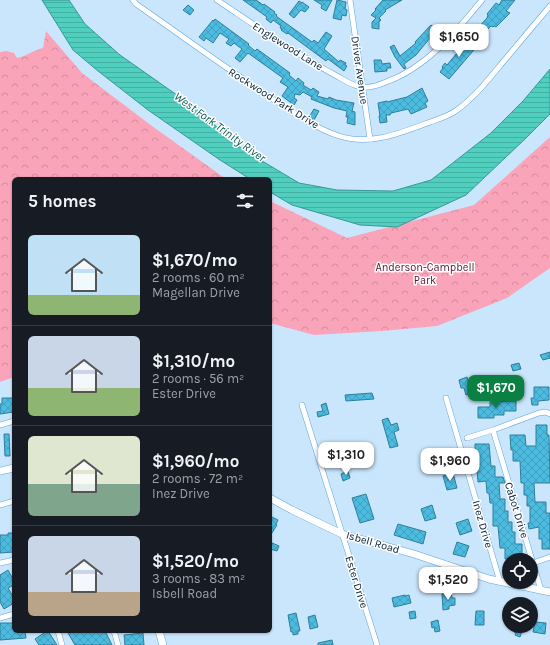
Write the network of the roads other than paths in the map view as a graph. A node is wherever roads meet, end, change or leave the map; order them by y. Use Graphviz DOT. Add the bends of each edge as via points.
graph roads {
  1 [pos="217,0"];
  2 [pos="350,0"];
  3 [pos="482,0"];
  4 [pos="136,1"];
  5 [pos="550,6"];
  6 [pos="362,87"];
  7 [pos="370,139"];
  8 [pos="446,398"];
  9 [pos="302,405"];
  10 [pos="548,413"];
  11 [pos="12,422"];
  12 [pos="0,425"];
  13 [pos="493,430"];
  14 [pos="467,438"];
  15 [pos="12,469"];
  16 [pos="0,472"];
  17 [pos="272,499"];
  18 [pos="12,502"];
  19 [pos="0,505"];
  20 [pos="342,534"];
  21 [pos="530,553"];
  22 [pos="550,557"];
  23 [pos="12,560"];
  24 [pos="538,561"];
  25 [pos="0,563"];
  26 [pos="538,580"];
  27 [pos="500,582"];
  28 [pos="541,590"];
  29 [pos="550,592"];
  30 [pos="12,615"];
  31 [pos="0,618"];
  32 [pos="59,633"];
  33 [pos="115,633"];
  34 [pos="160,633"];
  35 [pos="62,645"];
  36 [pos="118,645"];
  37 [pos="163,645"];
  38 [pos="377,645"];
  1 -- 6 [label="street, Englewood Lane" via="311,62"];
  2 -- 6 [label="street, Driver Avenue"];
  3 -- 6 [label="street" via="434,52 410,71 379,85"];
  4 -- 7 [label="street, Rockwood Park Drive" via="225,67 298,115 340,136"];
  5 -- 7 [label="street, Rockwood Park Drive" via="471,99 456,111 401,133"];
  6 -- 7 [label="street, Driver Avenue"];
  8 -- 27 [label="street, Inez Drive"];
  9 -- 20 [label="street, Ester Drive"];
  10 -- 13 [label="street" via="539,413"];
  11 -- 12 [label="street"];
  13 -- 14 [label="street"];
  13 -- 21 [label="street, Cabot Drive"];
  15 -- 16 [label="street"];
  17 -- 20 [label="street, Isbell Road"];
  18 -- 19 [label="street"];
  20 -- 27 [label="street, Isbell Road"];
  20 -- 38 [label="street, Ester Drive"];
  22 -- 24 [label="street"];
  23 -- 25 [label="street"];
  26 -- 28 [label="street, Cabot Drive"];
  27 -- 28 [label="street, Isbell Road"];
  28 -- 29 [label="street, Isbell Road"];
  30 -- 31 [label="street"];
  32 -- 35 [label="street"];
  33 -- 36 [label="street"];
  34 -- 37 [label="street"];
}
